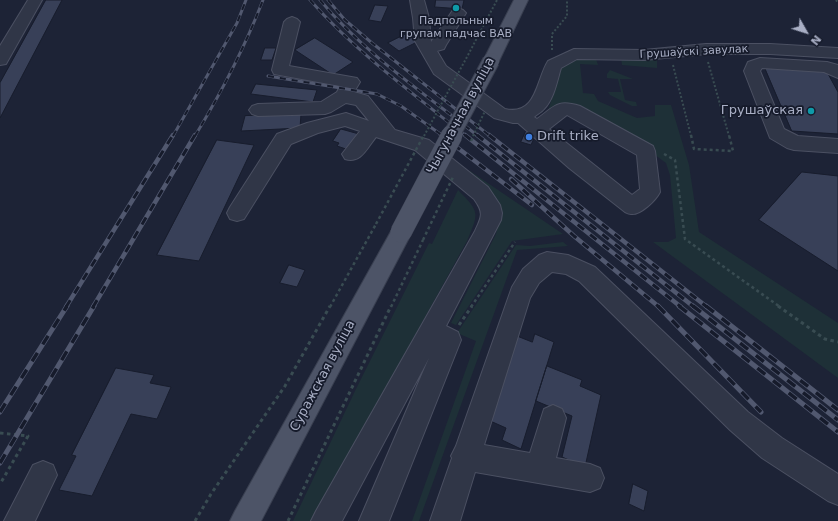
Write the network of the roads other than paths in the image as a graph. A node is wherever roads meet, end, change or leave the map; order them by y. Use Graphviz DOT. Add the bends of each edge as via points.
graph roads {
  1 [pos="34,0"];
  2 [pos="400,0"];
  3 [pos="521,0"];
  4 [pos="417,1"];
  5 [pos="458,14"];
  6 [pos="292,22"];
  7 [pos="426,45"];
  8 [pos="838,53"];
  9 [pos="0,60"];
  10 [pos="838,72"];
  11 [pos="343,96"];
  12 [pos="258,110"];
  13 [pos="522,116"];
  14 [pos="537,129"];
  15 [pos="381,132"];
  16 [pos="838,146"];
  17 [pos="352,154"];
  18 [pos="237,213"];
  19 [pos="401,232"];
  20 [pos="440,335"];
  21 [pos="553,418"];
  22 [pos="465,456"];
  23 [pos="539,469"];
  24 [pos="43,475"];
  25 [pos="590,478"];
  26 [pos="838,491"];
  27 [pos="19,521"];
  28 [pos="245,521"];
  29 [pos="327,521"];
  30 [pos="374,521"];
  31 [pos="445,521"];
  1 -- 9 [label="street"];
  2 -- 4 [label="street"];
  3 -- 19 [label="main road, Чыгуначная вуліца, bridge"];
  4 -- 7 [label="street"];
  5 -- 7 [label="street" via="438,45"];
  6 -- 11 [label="street" via="280,70 351,82"];
  7 -- 13 [label="street" via="440,70 500,114"];
  8 -- 13 [label="street, Грушаўскі завулак" via="706,49 644,55 574,54 554,64 538,106"];
  10 -- 16 [label="street" via="827,67 760,63 754,66 752,71 777,133 794,143"];
  11 -- 12 [label="street" via="325,108"];
  11 -- 15 [label="street" via="362,100 368,106"];
  13 -- 14 [label="street"];
  14 -- 14 [label="street" via="582,169 632,206 650,192 646,151 574,110 564,108"];
  15 -- 17 [label="street"];
  15 -- 18 [label="street" via="346,120 313,128 284,139"];
  15 -- 20 [label="street" via="422,146 481,193 490,204 491,220"];
  19 -- 28 [label="main road, Суражская вуліца"];
  20 -- 29 [label="street"];
  20 -- 30 [label="street"];
  21 -- 23 [label="street"];
  22 -- 23 [label="street"];
  22 -- 26 [label="street" via="520,294 531,276 547,262 562,262 587,274 739,421 772,448"];
  22 -- 31 [label="street"];
  23 -- 25 [label="street"];
  24 -- 27 [label="street"];
}
